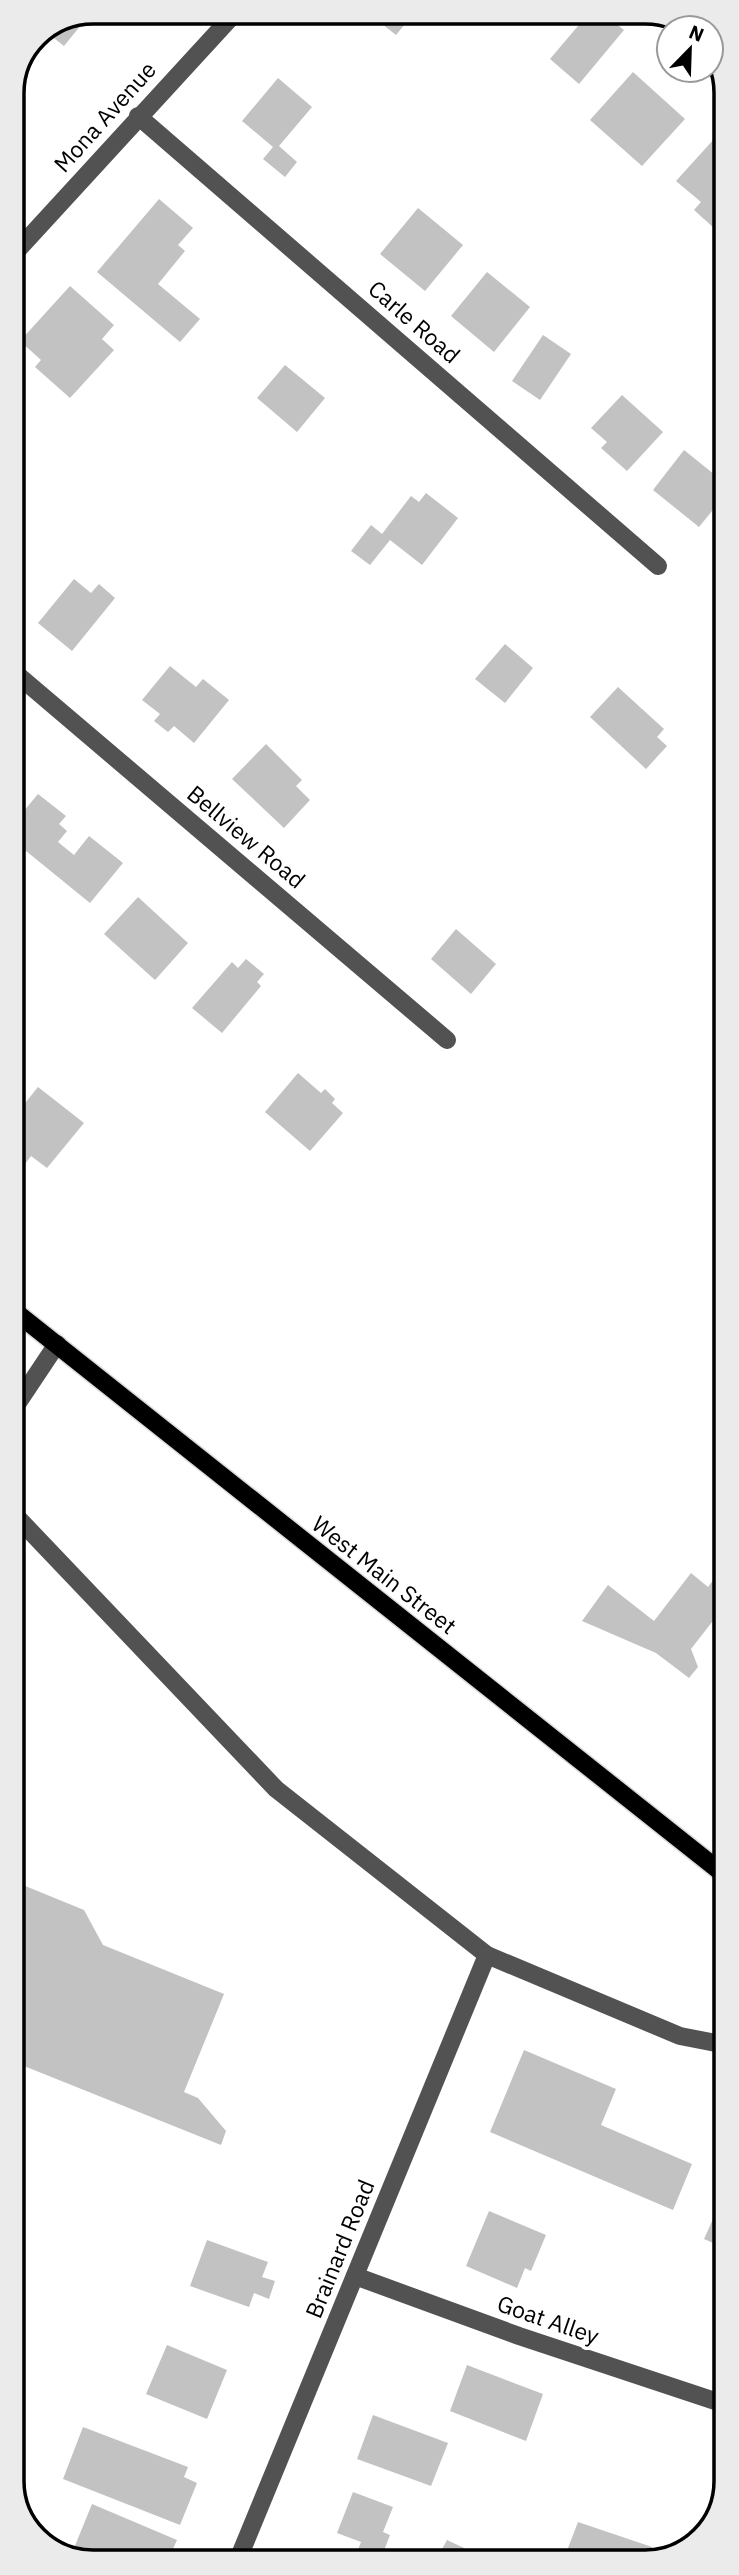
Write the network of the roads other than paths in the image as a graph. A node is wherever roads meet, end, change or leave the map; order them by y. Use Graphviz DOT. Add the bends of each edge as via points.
graph roads {
  1 [pos="224,24"];
  2 [pos="138,116"];
  3 [pos="24,243"];
  4 [pos="658,566"];
  5 [pos="24,680"];
  6 [pos="447,1040"];
  7 [pos="24,1318"];
  8 [pos="57,1344"];
  9 [pos="24,1394"];
  10 [pos="24,1525"];
  11 [pos="714,1866"];
  12 [pos="488,1955"];
  13 [pos="714,2043"];
  14 [pos="355,2276"];
  15 [pos="714,2401"];
  16 [pos="243,2550"];
  1 -- 2 [label="street, Mona Avenue"];
  2 -- 3 [label="street, Mona Avenue"];
  2 -- 4 [label="street, Carle Road"];
  5 -- 6 [label="street, Bellview Road"];
  7 -- 8 [label="main road, West Main Street"];
  8 -- 9 [label="street"];
  8 -- 11 [label="main road, West Main Street"];
  10 -- 12 [label="street" via="276,1790"];
  12 -- 13 [label="street" via="680,2036"];
  12 -- 14 [label="street, Brainard Road"];
  14 -- 15 [label="street, Goat Alley"];
  14 -- 16 [label="street, Brainard Road"];
}
